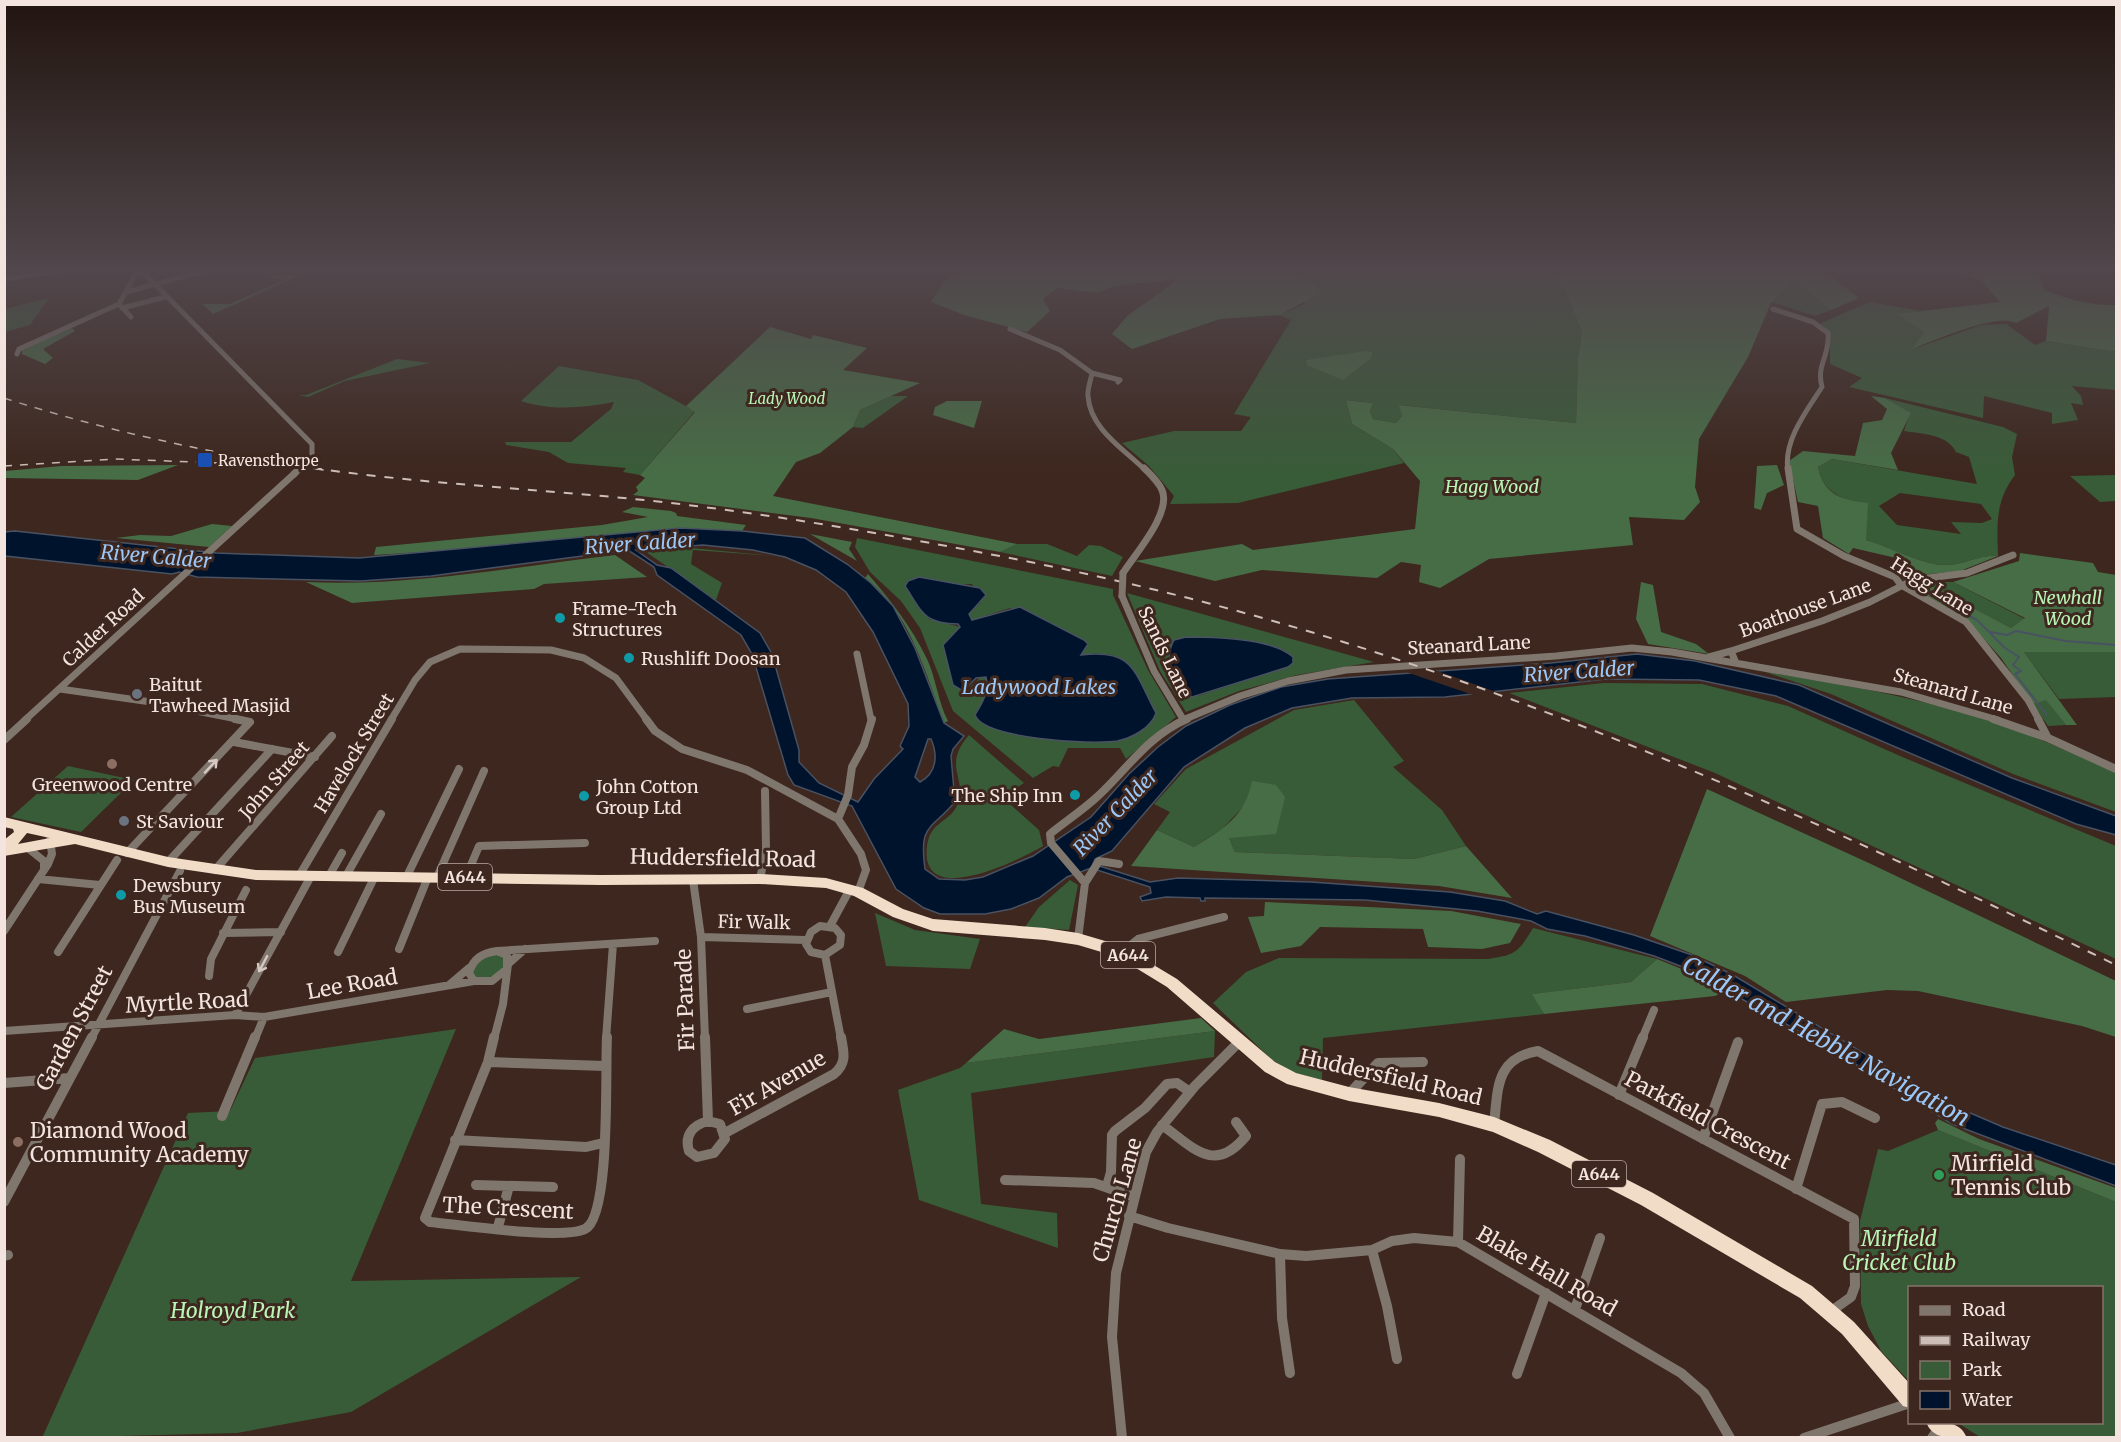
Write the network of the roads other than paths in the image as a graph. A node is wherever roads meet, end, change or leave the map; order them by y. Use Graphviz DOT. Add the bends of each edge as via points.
graph roads {
  1 [pos="44,338"];
  2 [pos="206,338"];
  3 [pos="1032,338"];
  4 [pos="1828,338"];
  5 [pos="17,354"];
  6 [pos="1092,373"];
  7 [pos="1118,382"];
  8 [pos="2013,555"];
  9 [pos="1901,585"];
  10 [pos="1731,651"];
  11 [pos="857,654"];
  12 [pos="1707,658"];
  13 [pos="1736,663"];
  14 [pos="60,689"];
  15 [pos="1183,720"];
  16 [pos="332,736"];
  17 [pos="2048,738"];
  18 [pos="4,740"];
  19 [pos="234,742"];
  20 [pos="272,749"];
  21 [pos="315,757"];
  22 [pos="459,769"];
  23 [pos="2116,770"];
  24 [pos="484,771"];
  25 [pos="765,791"];
  26 [pos="381,814"];
  27 [pos="838,819"];
  28 [pos="4,822"];
  29 [pos="18,826"];
  30 [pos="37,830"];
  31 [pos="75,840"];
  32 [pos="585,843"];
  33 [pos="51,844"];
  34 [pos="29,849"];
  35 [pos="4,850"];
  36 [pos="342,853"];
  37 [pos="122,856"];
  38 [pos="168,862"];
  39 [pos="1119,864"];
  40 [pos="44,870"];
  41 [pos="180,871"];
  42 [pos="214,871"];
  43 [pos="305,876"];
  44 [pos="329,876"];
  45 [pos="346,876"];
  46 [pos="375,876"];
  47 [pos="407,876"];
  48 [pos="433,877"];
  49 [pos="466,877"];
  50 [pos="38,879"];
  51 [pos="760,879"];
  52 [pos="693,880"];
  53 [pos="1083,880"];
  54 [pos="100,885"];
  55 [pos="246,890"];
  56 [pos="854,890"];
  57 [pos="1224,917"];
  58 [pos="830,926"];
  59 [pos="4,931"];
  60 [pos="280,932"];
  61 [pos="223,933"];
  62 [pos="701,937"];
  63 [pos="1078,939"];
  64 [pos="655,940"];
  65 [pos="806,940"];
  66 [pos="613,944"];
  67 [pos="399,949"];
  68 [pos="525,949"];
  69 [pos="497,951"];
  70 [pos="58,952"];
  71 [pos="338,952"];
  72 [pos="1122,952"];
  73 [pos="825,955"];
  74 [pos="508,964"];
  75 [pos="469,968"];
  76 [pos="209,976"];
  77 [pos="474,981"];
  78 [pos="501,981"];
  79 [pos="447,986"];
  80 [pos="832,992"];
  81 [pos="747,1009"];
  82 [pos="1654,1010"];
  83 [pos="236,1015"];
  84 [pos="264,1017"];
  85 [pos="97,1024"];
  86 [pos="4,1031"];
  87 [pos="1240,1041"];
  88 [pos="1738,1042"];
  89 [pos="488,1062"];
  90 [pos="1423,1062"];
  91 [pos="605,1066"];
  92 [pos="70,1078"];
  93 [pos="4,1083"];
  94 [pos="1190,1092"];
  95 [pos="1349,1094"];
  96 [pos="1619,1095"];
  97 [pos="222,1116"];
  98 [pos="1875,1118"];
  99 [pos="708,1121"];
  100 [pos="1236,1122"];
  101 [pos="1162,1125"];
  102 [pos="1494,1125"];
  103 [pos="725,1133"];
  104 [pos="1703,1139"];
  105 [pos="455,1140"];
  106 [pos="603,1143"];
  107 [pos="1461,1159"];
  108 [pos="1005,1180"];
  109 [pos="476,1185"];
  110 [pos="509,1186"];
  111 [pos="1107,1186"];
  112 [pos="553,1187"];
  113 [pos="1796,1189"];
  114 [pos="1134,1197"];
  115 [pos="4,1202"];
  116 [pos="1129,1216"];
  117 [pos="498,1227"];
  118 [pos="1600,1238"];
  119 [pos="1458,1242"];
  120 [pos="1372,1250"];
  121 [pos="1280,1254"];
  122 [pos="1546,1293"];
  123 [pos="1575,1309"];
  124 [pos="1830,1312"];
  125 [pos="1397,1359"];
  126 [pos="1290,1373"];
  127 [pos="1517,1374"];
  128 [pos="1908,1399"];
  129 [pos="1908,1402"];
  130 [pos="1936,1429"];
  131 [pos="1122,1437"];
  132 [pos="1730,1437"];
  133 [pos="1804,1437"];
  134 [pos="1958,1437"];
  1 -- 5 [label="street" via="19,349"];
  2 -- 14 [label="street, Calder Road, bridge" via="312,444 312,456"];
  3 -- 6 [label="street" via="1060,350"];
  4 -- 9 [label="street, Hagg Lane" via="1829,348 1818,373 1822,387 1801,420 1786,458 1797,529 1844,556 1895,577"];
  6 -- 7 [label="street"];
  6 -- 15 [label="street, Sands Lane, bridge" via="1086,391 1091,411 1109,438 1144,468 1165,495 1164,506 1123,573 1122,596 1154,671"];
  8 -- 9 [label="street, Boathouse Lane" via="1966,573"];
  9 -- 10 [label="street, Boathouse Lane" via="1822,621"];
  9 -- 17 [label="street, Hagg Lane" via="1966,622 2028,700"];
  10 -- 12 [label="street"];
  10 -- 13 [label="street, Boathouse Lane"];
  11 -- 27 [label="street" via="872,718 852,767 848,795"];
  12 -- 13 [label="street, Steanard Lane"];
  12 -- 15 [label="street, Steanard Lane" via="1632,648 1346,669 1240,696"];
  13 -- 17 [label="street, Steanard Lane" via="1901,692"];
  14 -- 18 [label="street, Calder Road"];
  14 -- 19 [label="street" via="250,722"];
  15 -- 53 [label="street, Steanard Lane" via="1153,740 1098,796 1050,834 1051,843"];
  16 -- 21 [label="street, John Street"];
  17 -- 23 [label="street, Steanard Lane"];
  19 -- 20 [label="street"];
  37 -- 19 [label="street, one-way"];
  20 -- 21 [label="street"];
  20 -- 38 [label="street"];
  21 -- 42 [label="street, John Street"];
  22 -- 47 [label="street"];
  24 -- 48 [label="street"];
  25 -- 51 [label="street" via="766,849"];
  26 -- 45 [label="street"];
  27 -- 43 [label="street, Havelock Street" via="747,770 682,749 655,731 616,678 584,658 551,650 460,648 430,662 416,680"];
  27 -- 56 [label="street" via="861,854 866,870"];
  28 -- 29 [label="highway, Huddersfield Road / A644"];
  29 -- 30 [label="highway, Huddersfield Road / A644"];
  29 -- 35 [label="highway, A644" via="18,839"];
  30 -- 31 [label="highway, Huddersfield Road / A644"];
  30 -- 33 [label="street"];
  31 -- 33 [label="highway, Huddersfield Road / A644"];
  31 -- 37 [label="highway, Huddersfield Road / A644"];
  32 -- 49 [label="street" via="478,846"];
  33 -- 34 [label="highway, Huddersfield Road / A644"];
  33 -- 40 [label="street" via="52,855"];
  34 -- 35 [label="highway, Huddersfield Road / A644"];
  34 -- 40 [label="street" via="44,861"];
  36 -- 44 [label="street"];
  37 -- 38 [label="highway, Huddersfield Road / A644"];
  37 -- 54 [label="street"];
  38 -- 42 [label="highway, Huddersfield Road / A644"];
  39 -- 53 [label="street" via="1102,860"];
  40 -- 50 [label="street"];
  41 -- 85 [label="street, Garden Street"];
  42 -- 43 [label="highway, Huddersfield Road / A644"];
  43 -- 44 [label="highway, Huddersfield Road / A644"];
  43 -- 60 [label="street, Havelock Street"];
  44 -- 45 [label="highway, Huddersfield Road / A644"];
  45 -- 46 [label="highway, Huddersfield Road / A644"];
  46 -- 47 [label="highway, Huddersfield Road / A644"];
  46 -- 71 [label="street"];
  47 -- 48 [label="highway, Huddersfield Road / A644"];
  48 -- 49 [label="highway, Huddersfield Road / A644"];
  48 -- 67 [label="street"];
  49 -- 52 [label="highway, Huddersfield Road / A644"];
  50 -- 54 [label="street"];
  50 -- 59 [label="street"];
  51 -- 52 [label="highway, Huddersfield Road / A644"];
  51 -- 56 [label="highway, Huddersfield Road / A644" via="826,882"];
  52 -- 62 [label="street, Fir Parade"];
  53 -- 63 [label="street"];
  54 -- 70 [label="street"];
  55 -- 61 [label="street"];
  56 -- 58 [label="street"];
  56 -- 63 [label="highway, Huddersfield Road / A644" via="898,913 933,925"];
  57 -- 72 [label="street" via="1138,939"];
  58 -- 65 [label="street" via="815,928"];
  58 -- 73 [label="street" via="839,931 842,940 836,950"];
  60 -- 61 [label="street"];
  60 -- 83 [label="street, Havelock Street, one-way"];
  61 -- 76 [label="street" via="211,959"];
  62 -- 65 [label="street, Fir Walk"];
  62 -- 99 [label="street, Fir Parade"];
  63 -- 72 [label="highway, Huddersfield Road / A644"];
  64 -- 66 [label="street, Lee Road"];
  65 -- 73 [label="street" via="811,952"];
  66 -- 68 [label="street, Lee Road"];
  66 -- 91 [label="street, The Crescent"];
  68 -- 69 [label="street, Lee Road"];
  68 -- 74 [label="street"];
  69 -- 74 [label="street" via="507,955"];
  69 -- 75 [label="street, Lee Road" via="477,957"];
  72 -- 87 [label="highway, Huddersfield Road / A644" via="1172,983"];
  73 -- 80 [label="street, Fir Avenue"];
  74 -- 78 [label="street"];
  75 -- 77 [label="street"];
  75 -- 79 [label="street, Lee Road"];
  77 -- 78 [label="street, Lee Road"];
  77 -- 79 [label="street, Lee Road"];
  78 -- 89 [label="street, The Crescent" via="503,1004"];
  79 -- 84 [label="street, Lee Road"];
  80 -- 81 [label="street"];
  80 -- 103 [label="street, Fir Avenue" via="845,1058 841,1068"];
  82 -- 96 [label="street"];
  83 -- 84 [label="street, Myrtle Road"];
  83 -- 85 [label="street, Myrtle Road"];
  84 -- 97 [label="street"];
  85 -- 86 [label="street, Myrtle Road"];
  85 -- 92 [label="street, Garden Street"];
  87 -- 94 [label="street, Church Lane"];
  87 -- 95 [label="highway, Huddersfield Road / A644" via="1270,1067 1293,1079"];
  88 -- 104 [label="street"];
  89 -- 91 [label="street"];
  89 -- 105 [label="street, The Crescent"];
  90 -- 95 [label="street" via="1378,1063"];
  91 -- 106 [label="street, The Crescent"];
  92 -- 93 [label="street"];
  92 -- 115 [label="street, Garden Street"];
  94 -- 101 [label="street, Church Lane"];
  94 -- 111 [label="street" via="1178,1083 1170,1083 1115,1131"];
  95 -- 102 [label="highway, Huddersfield Road / A644" via="1439,1110"];
  96 -- 102 [label="street, Parkfield Crescent" via="1538,1052 1525,1052 1501,1072"];
  96 -- 104 [label="street, Parkfield Crescent"];
  98 -- 113 [label="street" via="1840,1100 1822,1104"];
  99 -- 103 [label="street" via="720,1124"];
  99 -- 103 [label="street" via="688,1134 686,1146 692,1154 703,1157 714,1153 723,1144"];
  100 -- 101 [label="street" via="1246,1136 1238,1149 1221,1158 1205,1155"];
  101 -- 114 [label="street, Church Lane" via="1146,1152"];
  102 -- 124 [label="highway, Huddersfield Road / A644" via="1647,1199 1806,1292"];
  104 -- 113 [label="street, Parkfield Crescent"];
  105 -- 106 [label="street" via="586,1147"];
  105 -- 117 [label="street, The Crescent" via="425,1218 430,1222"];
  106 -- 117 [label="street, The Crescent" via="601,1191 597,1216 591,1226 577,1232 557,1233"];
  107 -- 119 [label="street"];
  108 -- 111 [label="street"];
  109 -- 110 [label="street"];
  110 -- 112 [label="street"];
  110 -- 117 [label="street"];
  111 -- 114 [label="street"];
  113 -- 124 [label="street, Parkfield Crescent" via="1854,1219 1855,1286 1851,1297"];
  114 -- 116 [label="street, Church Lane"];
  116 -- 121 [label="street, Blake Hall Road"];
  116 -- 131 [label="street, Church Lane" via="1116,1273 1112,1337"];
  118 -- 123 [label="street"];
  119 -- 120 [label="street, Blake Hall Road" via="1414,1238"];
  119 -- 122 [label="street, Blake Hall Road"];
  120 -- 121 [label="street, Blake Hall Road" via="1306,1256"];
  120 -- 125 [label="street"];
  121 -- 126 [label="street" via="1282,1318"];
  122 -- 123 [label="street, Blake Hall Road"];
  122 -- 127 [label="street"];
  123 -- 132 [label="street, Blake Hall Road" via="1689,1380 1704,1393"];
  124 -- 128 [label="highway, Huddersfield Road / A644"];
  129 -- 133 [label="street"];
  130 -- 134 [label="highway"];
}
